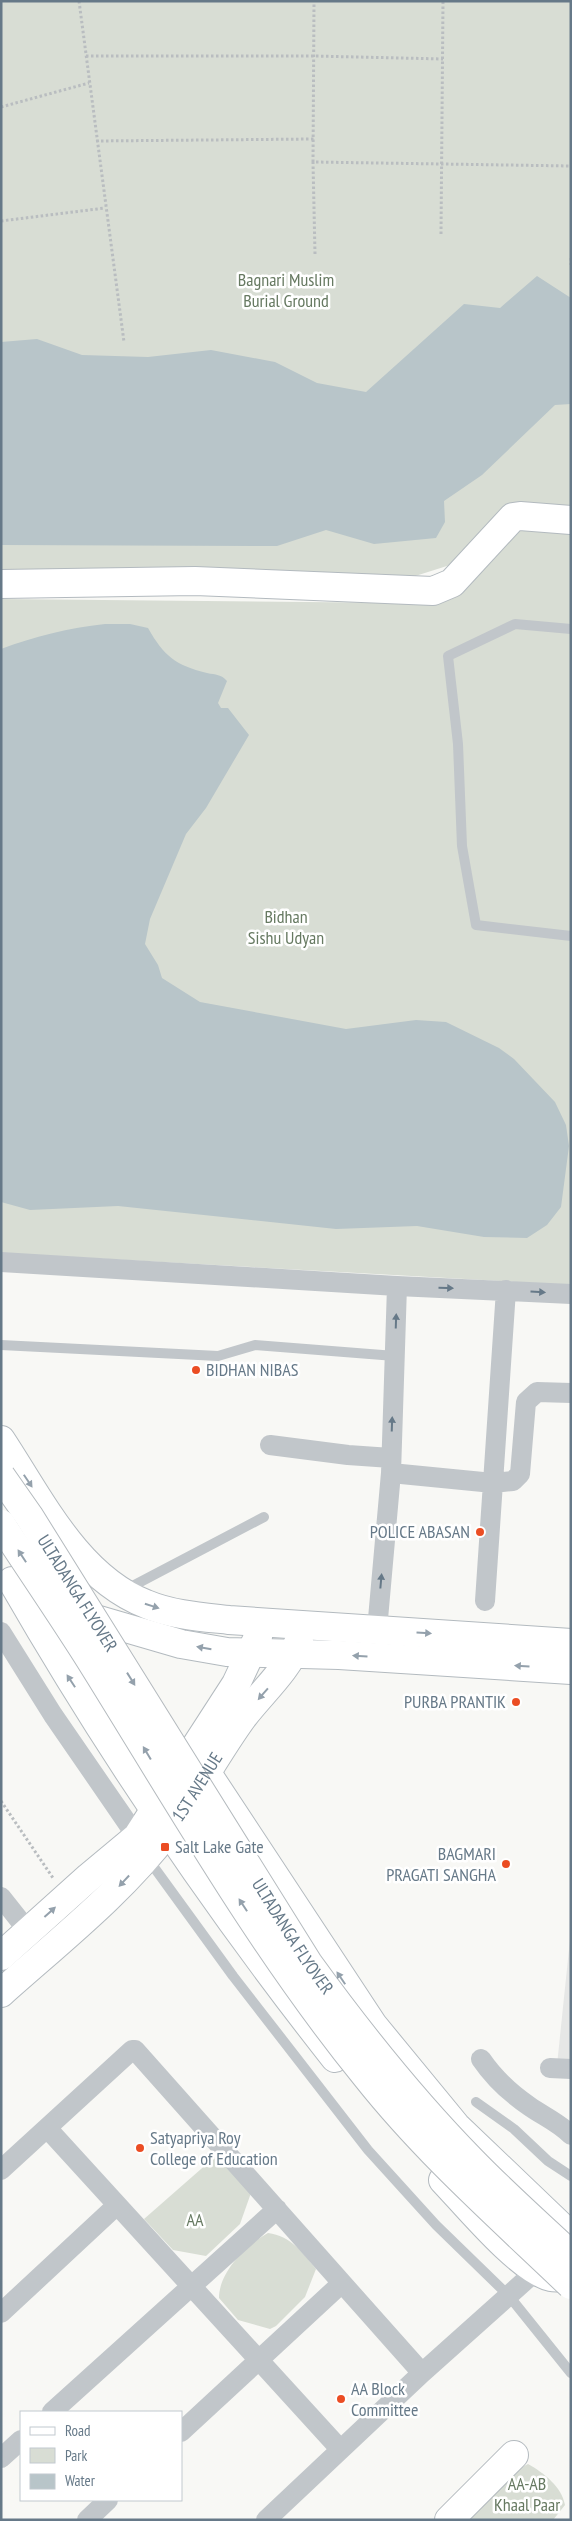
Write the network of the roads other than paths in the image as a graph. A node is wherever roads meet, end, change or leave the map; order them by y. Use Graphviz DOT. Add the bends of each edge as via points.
graph roads {
  1 [pos="571,520"];
  2 [pos="1,584"];
  3 [pos="571,629"];
  4 [pos="571,936"];
  5 [pos="1,1262"];
  6 [pos="397,1286"];
  7 [pos="506,1290"];
  8 [pos="571,1294"];
  9 [pos="1,1345"];
  10 [pos="395,1356"];
  11 [pos="571,1393"];
  12 [pos="1,1440"];
  13 [pos="270,1445"];
  14 [pos="391,1465"];
  15 [pos="1,1476"];
  16 [pos="492,1483"];
  17 [pos="264,1517"];
  18 [pos="1,1524"];
  19 [pos="7,1574"];
  20 [pos="123,1592"];
  21 [pos="485,1601"];
  22 [pos="263,1621"];
  23 [pos="305,1625"];
  24 [pos="377,1630"];
  25 [pos="1,1632"];
  26 [pos="571,1643"];
  27 [pos="252,1652"];
  28 [pos="293,1656"];
  29 [pos="571,1670"];
  30 [pos="200,1762"];
  31 [pos="161,1821"];
  32 [pos="141,1847"];
  33 [pos="1,1897"];
  34 [pos="28,1931"];
  35 [pos="1,1956"];
  36 [pos="1,1993"];
  37 [pos="481,2059"];
  38 [pos="550,2068"];
  39 [pos="571,2069"];
  40 [pos="476,2102"];
  41 [pos="47,2128"];
  42 [pos="571,2135"];
  43 [pos="1,2170"];
  44 [pos="571,2176"];
  45 [pos="116,2206"];
  46 [pos="277,2210"];
  47 [pos="571,2236"];
  48 [pos="571,2242"];
  49 [pos="571,2255"];
  50 [pos="536,2270"];
  51 [pos="571,2278"];
  52 [pos="342,2283"];
  53 [pos="571,2285"];
  54 [pos="191,2287"];
  55 [pos="509,2296"];
  56 [pos="1,2312"];
  57 [pos="259,2361"];
  58 [pos="422,2373"];
  59 [pos="571,2373"];
  60 [pos="53,2411"];
  61 [pos="182,2431"];
  62 [pos="20,2441"];
  63 [pos="340,2449"];
  64 [pos="514,2455"];
  65 [pos="1,2458"];
  66 [pos="107,2501"];
  67 [pos="87,2520"];
  68 [pos="266,2520"];
  69 [pos="449,2520"];
  1 -- 2 [label="main road" via="514,517 452,583 434,591 195,581"];
  3 -- 4 [label="lane" via="515,624 448,656 458,744 462,846 476,925"];
  5 -- 6 [label="street"];
  6 -- 7 [label="street, one-way"];
  10 -- 6 [label="street, one-way"];
  7 -- 8 [label="street, one-way"];
  7 -- 16 [label="street"];
  9 -- 10 [label="lane" via="218,1356 254,1345"];
  14 -- 10 [label="street, one-way"];
  11 -- 16 [label="street" via="537,1392 526,1402 520,1474 513,1481"];
  12 -- 20 [label="main road, one-way" via="84,1560"];
  13 -- 14 [label="street" via="348,1455"];
  14 -- 16 [label="street"];
  24 -- 14 [label="street, one-way"];
  15 -- 49 [label="main road, ULTADANGA FLYOVER, one-way, bridge" via="45,1541 308,1963 368,2044 472,2161"];
  16 -- 21 [label="street"];
  17 -- 20 [label="lane"];
  53 -- 18 [label="main road, ULTADANGA FLYOVER, one-way, bridge" via="451,2172 384,2099 335,2037 277,1957"];
  27 -- 19 [label="main road, one-way" via="227,1652 181,1644 76,1613 28,1592"];
  31 -- 19 [label="main road, one-way" via="58,1661"];
  20 -- 22 [label="main road, one-way" via="146,1604 179,1614"];
  22 -- 23 [label="main road"];
  22 -- 27 [label="main road"];
  23 -- 24 [label="main road"];
  23 -- 28 [label="main road, 1ST AVENUE"];
  24 -- 26 [label="main road, one-way"];
  25 -- 32 [label="street"];
  27 -- 28 [label="main road"];
  27 -- 30 [label="main road"];
  29 -- 28 [label="main road, one-way" via="339,1655"];
  28 -- 30 [label="main road, 1ST AVENUE, one-way" via="244,1716"];
  30 -- 31 [label="main road"];
  47 -- 30 [label="main road, one-way" via="456,2126 373,2025"];
  31 -- 32 [label="main road"];
  31 -- 50 [label="main road" via="277,1984 343,2068 409,2145 517,2256"];
  34 -- 32 [label="main road, one-way"];
  32 -- 36 [label="main road, one-way" via="121,1884"];
  32 -- 55 [label="lane" via="233,1976 368,2150 436,2225"];
  33 -- 34 [label="street"];
  34 -- 35 [label="main road"];
  37 -- 42 [label="street" via="494,2077 528,2106 557,2122"];
  38 -- 39 [label="street"];
  40 -- 44 [label="lane"];
  41 -- 43 [label="street"];
  41 -- 45 [label="street"];
  41 -- 46 [label="street" via="133,2049"];
  45 -- 54 [label="street"];
  45 -- 56 [label="street"];
  46 -- 52 [label="street"];
  46 -- 54 [label="street"];
  48 -- 50 [label="street"];
  50 -- 51 [label="main road" via="550,2277"];
  50 -- 55 [label="street"];
  52 -- 57 [label="street"];
  52 -- 58 [label="street"];
  54 -- 57 [label="street"];
  54 -- 60 [label="street"];
  55 -- 58 [label="street"];
  55 -- 59 [label="lane"];
  57 -- 61 [label="street"];
  57 -- 63 [label="street"];
  58 -- 63 [label="street"];
  62 -- 65 [label="street"];
  63 -- 68 [label="street"];
  64 -- 69 [label="main road"];
  66 -- 67 [label="street"];
}
